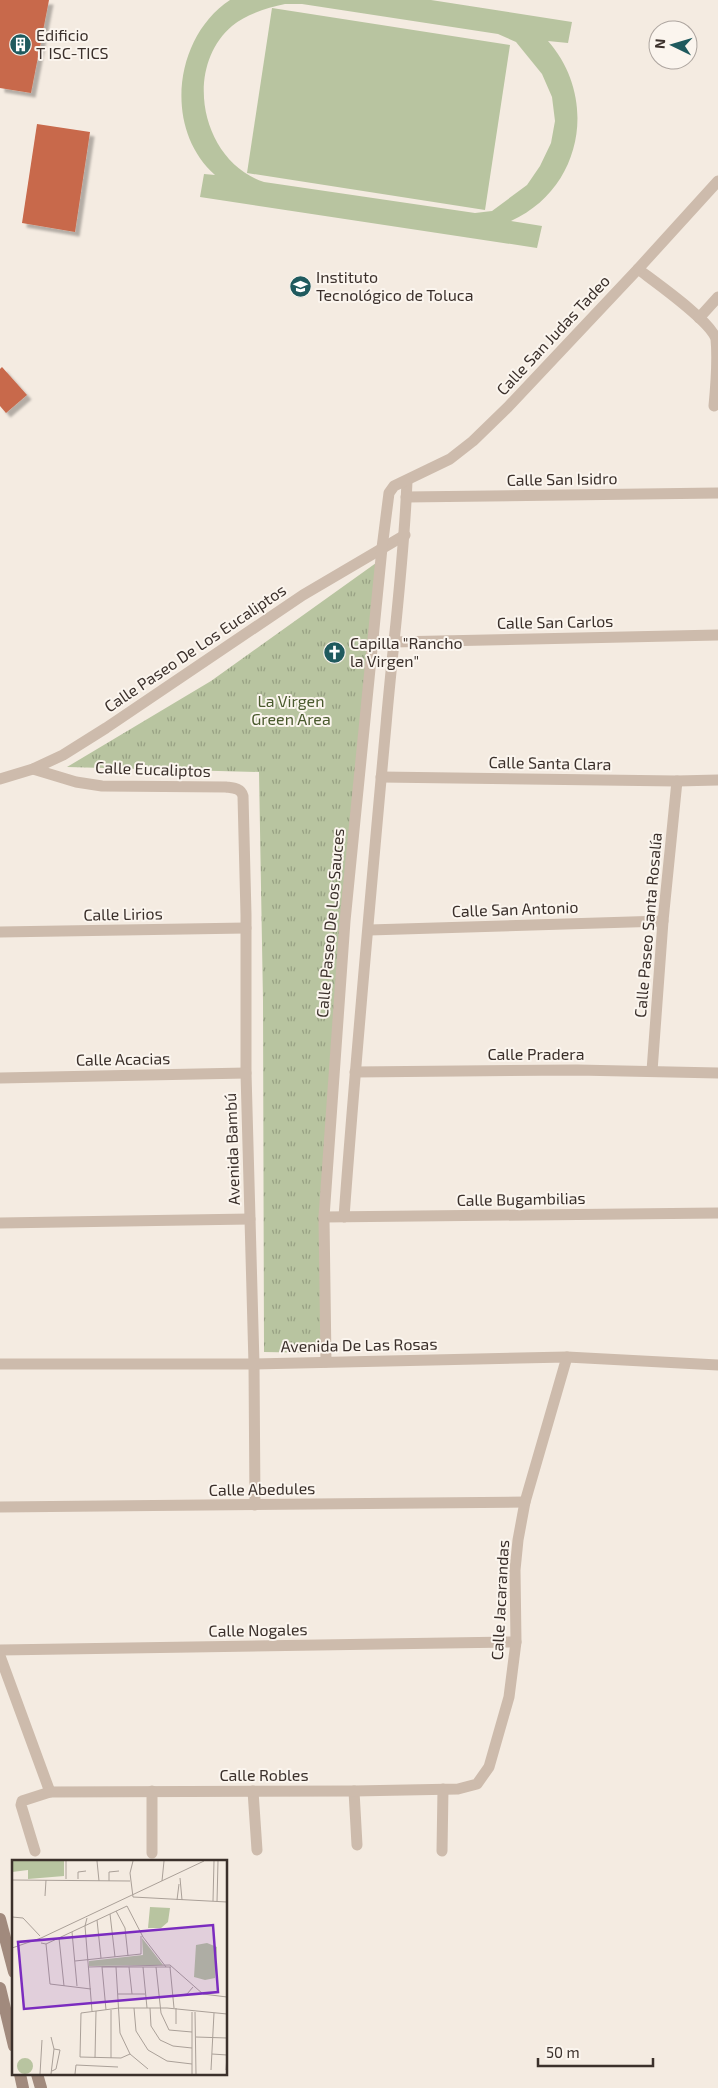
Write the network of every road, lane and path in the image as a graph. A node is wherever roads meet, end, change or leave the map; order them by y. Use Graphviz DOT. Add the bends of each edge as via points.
graph roads {
  1 [pos="718,180"];
  2 [pos="638,269"];
  3 [pos="718,298"];
  4 [pos="699,318"];
  5 [pos="714,406"];
  6 [pos="407,481"];
  7 [pos="392,488"];
  8 [pos="718,492"];
  9 [pos="406,497"];
  10 [pos="405,535"];
  11 [pos="382,548"];
  12 [pos="718,635"];
  13 [pos="393,642"];
  14 [pos="33,769"];
  15 [pos="381,777"];
  16 [pos="0,779"];
  17 [pos="718,780"];
  18 [pos="677,781"];
  19 [pos="242,792"];
  20 [pos="663,921"];
  21 [pos="246,928"];
  22 [pos="369,930"];
  23 [pos="0,932"];
  24 [pos="652,1071"];
  25 [pos="355,1072"];
  26 [pos="246,1073"];
  27 [pos="718,1073"];
  28 [pos="0,1078"];
  29 [pos="718,1213"];
  30 [pos="344,1217"];
  31 [pos="324,1218"];
  32 [pos="250,1219"];
  33 [pos="0,1223"];
  34 [pos="566,1357"];
  35 [pos="326,1362"];
  36 [pos="0,1364"];
  37 [pos="254,1364"];
  38 [pos="718,1365"];
  39 [pos="525,1502"];
  40 [pos="255,1505"];
  41 [pos="0,1507"];
  42 [pos="516,1642"];
  43 [pos="0,1650"];
  44 [pos="0,1656"];
  45 [pos="478,1784"];
  46 [pos="443,1789"];
  47 [pos="152,1791"];
  48 [pos="253,1791"];
  49 [pos="354,1791"];
  50 [pos="50,1792"];
  51 [pos="357,1846"];
  52 [pos="257,1850"];
  53 [pos="442,1851"];
  54 [pos="35,1852"];
  55 [pos="152,1853"];
  56 [pos="0,1919"];
  57 [pos="12,1964"];
  58 [pos="0,1988"];
  59 [pos="12,2038"];
  1 -- 2 [label="street, Calle San Judas Tadeo"];
  2 -- 4 [label="street"];
  2 -- 6 [label="street, Calle San Judas Tadeo" via="473,441 450,459"];
  3 -- 4 [label="street"];
  4 -- 5 [label="street" via="711,330 716,341 718,361"];
  6 -- 7 [label="street, Calle San Judas Tadeo"];
  6 -- 9 [label="street"];
  7 -- 11 [label="street, Calle Paseo De Los Sauces"];
  8 -- 9 [label="street, Calle San Isidro"];
  9 -- 10 [label="street"];
  10 -- 11 [label="street, Calle Paseo De Los Eucaliptos"];
  10 -- 13 [label="street"];
  11 -- 14 [label="street, Calle Paseo De Los Eucaliptos" via="302,595 106,728"];
  11 -- 31 [label="street, Calle Paseo De Los Sauces" via="345,921"];
  12 -- 13 [label="street, Calle San Carlos"];
  13 -- 15 [label="street"];
  14 -- 16 [label="street, Calle Paseo De Los Eucaliptos"];
  14 -- 19 [label="street, Calle Eucaliptos" via="102,786 226,787"];
  15 -- 18 [label="street, Calle Santa Clara"];
  15 -- 22 [label="street"];
  17 -- 18 [label="street, Calle Santa Clara"];
  18 -- 20 [label="street, Calle Paseo Santa Rosalía"];
  19 -- 21 [label="street, Avenida Bambú"];
  20 -- 22 [label="street, Calle San Antonio"];
  20 -- 24 [label="street, Calle Paseo Santa Rosalía"];
  21 -- 23 [label="street, Calle Lirios"];
  21 -- 26 [label="street, Avenida Bambú"];
  22 -- 25 [label="street"];
  24 -- 25 [label="street, Calle Pradera"];
  24 -- 27 [label="street, Calle Pradera"];
  25 -- 30 [label="street"];
  26 -- 28 [label="street, Calle Acacias"];
  26 -- 32 [label="street, Avenida Bambú"];
  29 -- 30 [label="street, Calle Bugambilias"];
  30 -- 31 [label="street, Calle Bugambilias"];
  31 -- 35 [label="street, Calle Paseo De Los Sauces"];
  32 -- 33 [label="street"];
  32 -- 37 [label="street, Avenida Bambú"];
  34 -- 35 [label="street, Avenida De Las Rosas"];
  34 -- 38 [label="street, Avenida De Las Rosas"];
  34 -- 39 [label="street, Calle Jacarandas"];
  35 -- 37 [label="street, Avenida De Las Rosas"];
  36 -- 37 [label="street, Avenida De Las Rosas"];
  37 -- 40 [label="street, Avenida Bambú"];
  39 -- 40 [label="street, Calle Abedules"];
  39 -- 42 [label="street, Calle Jacarandas" via="515,1570"];
  40 -- 41 [label="street, Calle Abedules"];
  42 -- 43 [label="street, Calle Nogales"];
  42 -- 45 [label="street, Calle Jacarandas" via="509,1697 489,1767"];
  44 -- 50 [label="street"];
  45 -- 46 [label="street, Calle Robles"];
  46 -- 49 [label="street, Calle Robles"];
  46 -- 53 [label="street"];
  47 -- 48 [label="street, Calle Robles"];
  47 -- 50 [label="street, Calle Robles"];
  47 -- 55 [label="street"];
  48 -- 49 [label="street, Calle Robles"];
  48 -- 52 [label="street"];
  49 -- 51 [label="street"];
  50 -- 54 [label="street, Calle Robles" via="22,1801"];
  56 -- 57 [label="main road"];
  58 -- 59 [label="main road"];
}
